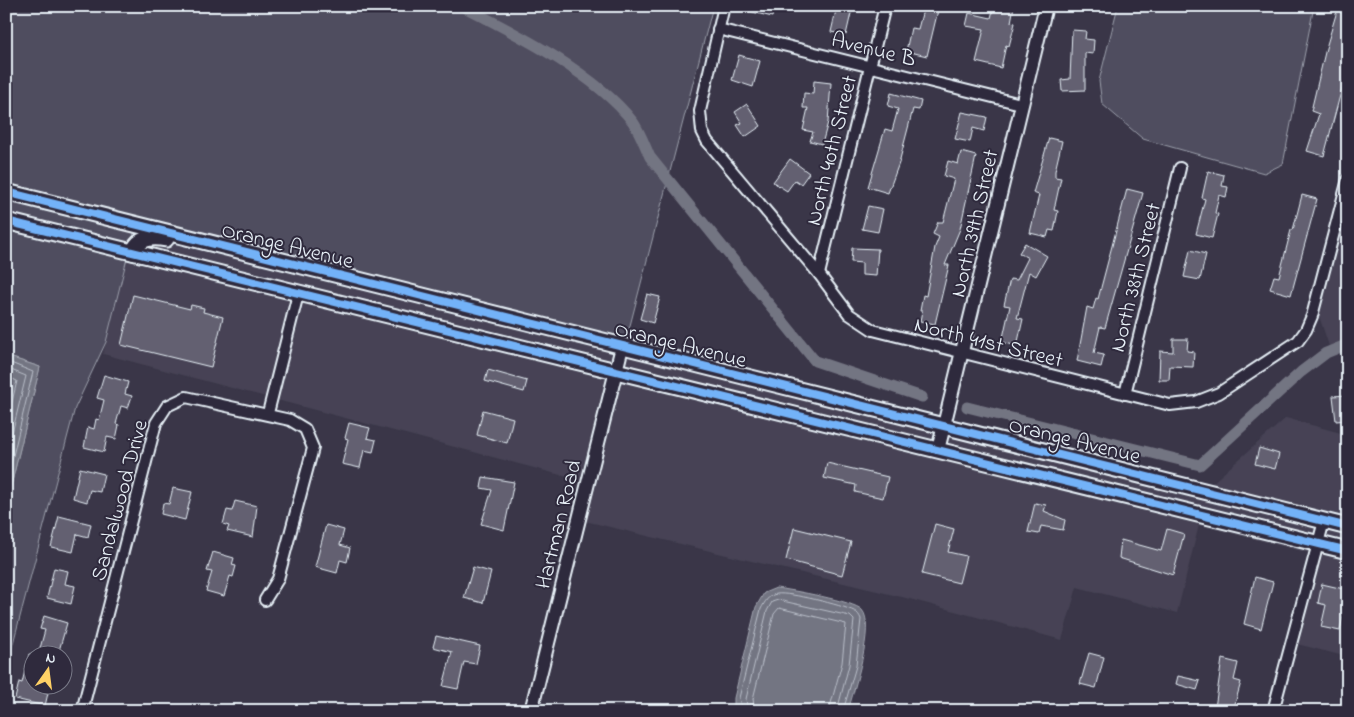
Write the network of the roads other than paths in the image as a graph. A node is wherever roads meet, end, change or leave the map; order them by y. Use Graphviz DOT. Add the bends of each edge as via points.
graph roads {
  1 [pos="724,6"];
  2 [pos="885,6"];
  3 [pos="1046,6"];
  4 [pos="718,29"];
  5 [pos="870,66"];
  6 [pos="1022,104"];
  7 [pos="1180,168"];
  8 [pos="1348,179"];
  9 [pos="6,192"];
  10 [pos="6,221"];
  11 [pos="133,252"];
  12 [pos="257,254"];
  13 [pos="819,274"];
  14 [pos="298,294"];
  15 [pos="622,347"];
  16 [pos="962,354"];
  17 [pos="616,372"];
  18 [pos="1125,394"];
  19 [pos="268,414"];
  20 [pos="944,424"];
  21 [pos="938,450"];
  22 [pos="1324,521"];
  23 [pos="1348,527"];
  24 [pos="1318,544"];
  25 [pos="1348,551"];
  26 [pos="265,600"];
  27 [pos="82,711"];
  28 [pos="531,711"];
  29 [pos="1273,711"];
  1 -- 4 [label="street, North 41st Street"];
  2 -- 5 [label="street, North 40th Street"];
  3 -- 6 [label="street, North 39th Street"];
  4 -- 5 [label="street, Avenue B"];
  4 -- 13 [label="street, North 41st Street" via="700,111 702,131"];
  5 -- 6 [label="street, Avenue B"];
  5 -- 13 [label="street, North 40th Street"];
  6 -- 16 [label="street, North 39th Street"];
  7 -- 18 [label="street, North 38th Street"];
  8 -- 18 [label="street, North 41st Street" via="1312,316 1298,341 1219,393 1196,402 1170,405"];
  9 -- 12 [label="main road, Orange Avenue"];
  10 -- 11 [label="main road, Orange Avenue"];
  11 -- 12 [label="main road" via="143,240 158,237 245,258"];
  11 -- 14 [label="main road, Orange Avenue"];
  12 -- 15 [label="main road, Orange Avenue" via="468,305"];
  13 -- 16 [label="street, North 41st Street" via="849,314 873,330"];
  14 -- 17 [label="main road, Orange Avenue"];
  14 -- 19 [label="street"];
  15 -- 17 [label="street, Hartman Road"];
  15 -- 20 [label="main road, Orange Avenue"];
  16 -- 18 [label="street, North 41st Street"];
  16 -- 20 [label="street, North 39th Street"];
  17 -- 21 [label="main road, Orange Avenue"];
  17 -- 28 [label="street, Hartman Road"];
  19 -- 26 [label="street, Sandalwood Drive" via="290,420 305,429 313,448 278,579"];
  19 -- 27 [label="street, Sandalwood Drive" via="186,397 166,406 156,423"];
  20 -- 21 [label="street, North 39th Street"];
  20 -- 22 [label="main road, Orange Avenue"];
  21 -- 24 [label="main road, Orange Avenue"];
  22 -- 23 [label="main road, Orange Avenue"];
  22 -- 24 [label="street"];
  24 -- 25 [label="main road, Orange Avenue"];
  24 -- 29 [label="street"];
}
